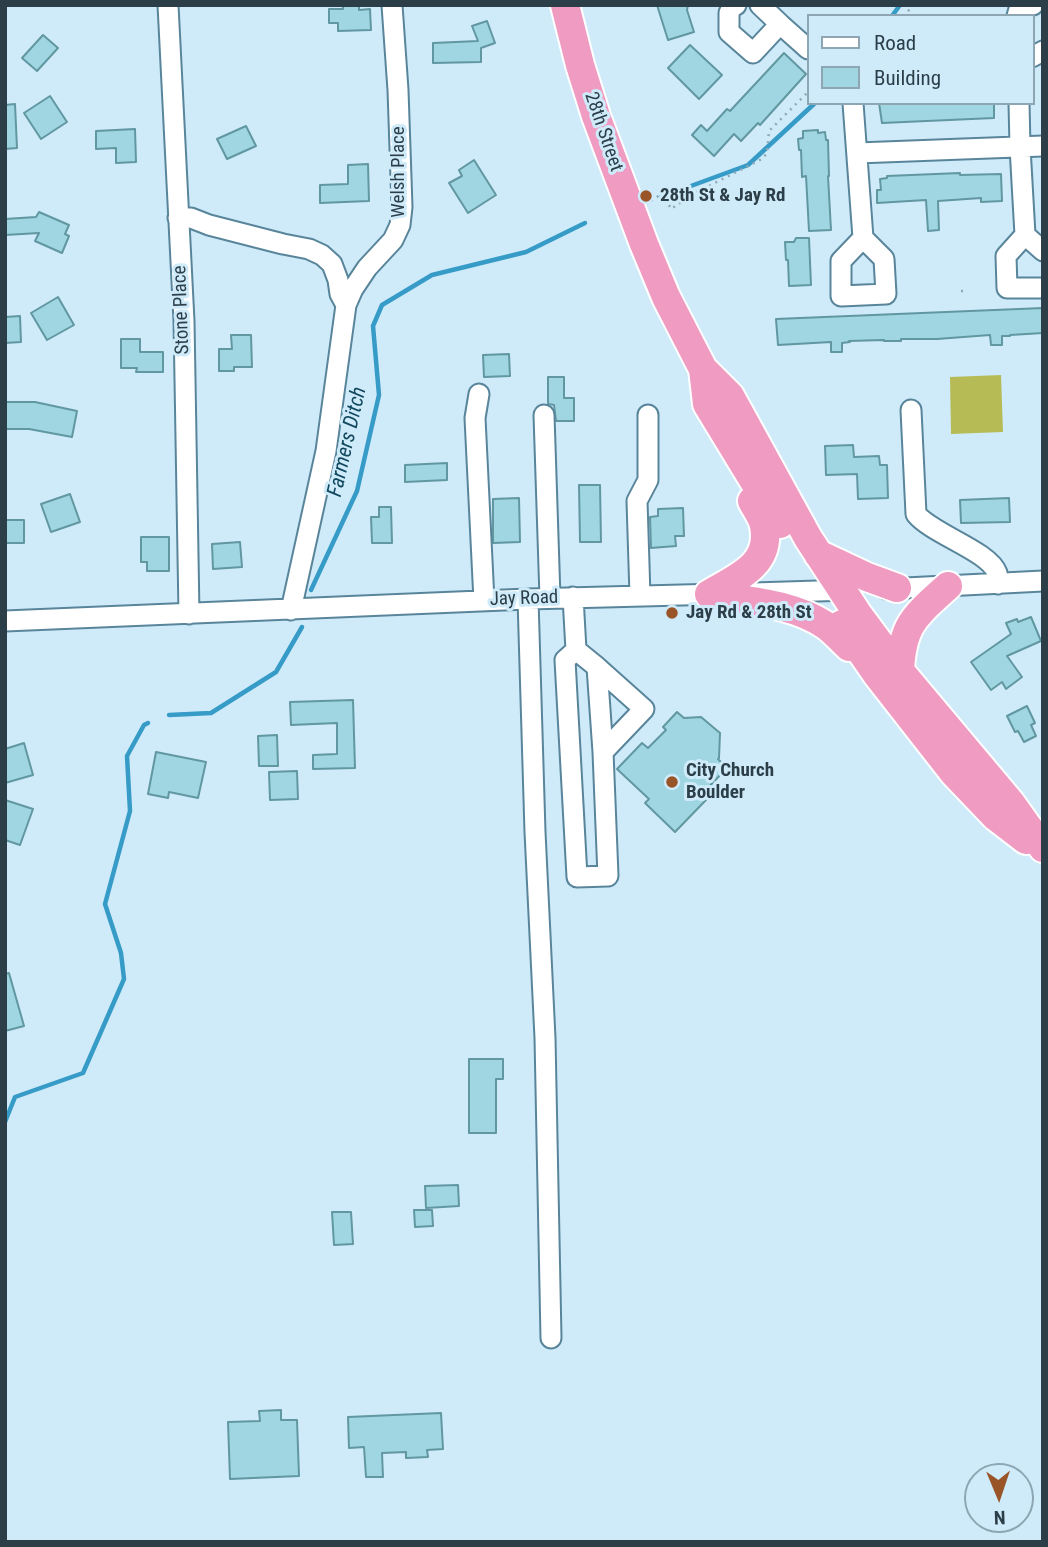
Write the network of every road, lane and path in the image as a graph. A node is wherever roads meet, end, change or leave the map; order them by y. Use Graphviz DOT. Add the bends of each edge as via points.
graph roads {
  1 [pos="168,5"];
  2 [pos="392,5"];
  3 [pos="565,5"];
  4 [pos="736,5"];
  5 [pos="760,5"];
  6 [pos="1034,5"];
  7 [pos="1018,14"];
  8 [pos="780,24"];
  9 [pos="806,47"];
  10 [pos="806,94"];
  11 [pos="853,105"];
  12 [pos="1019,105"];
  13 [pos="1043,146"];
  14 [pos="1020,147"];
  15 [pos="857,153"];
  16 [pos="632,212"];
  17 [pos="178,218"];
  18 [pos="1025,235"];
  19 [pos="863,238"];
  20 [pos="1043,251"];
  21 [pos="1043,288"];
  22 [pos="346,305"];
  23 [pos="703,369"];
  24 [pos="480,394"];
  25 [pos="707,404"];
  26 [pos="911,410"];
  27 [pos="544,415"];
  28 [pos="648,415"];
  29 [pos="818,554"];
  30 [pos="1043,582"];
  31 [pos="998,584"];
  32 [pos="948,586"];
  33 [pos="897,589"];
  34 [pos="830,590"];
  35 [pos="709,594"];
  36 [pos="639,596"];
  37 [pos="573,597"];
  38 [pos="550,598"];
  39 [pos="528,599"];
  40 [pos="484,601"];
  41 [pos="291,610"];
  42 [pos="190,614"];
  43 [pos="5,621"];
  44 [pos="576,650"];
  45 [pos="597,667"];
  46 [pos="889,674"];
  47 [pos="603,752"];
  48 [pos="1043,848"];
  49 [pos="1043,853"];
  50 [pos="551,1338"];
  1 -- 17 [label="street, Stone Place"];
  2 -- 22 [label="street, Welsh Place" via="400,225"];
  3 -- 16 [label="highway, 28th Street" via="596,116"];
  4 -- 8 [label="street" via="729,13 729,32 752,53"];
  5 -- 8 [label="street"];
  6 -- 7 [label="street" via="1023,6"];
  8 -- 9 [label="street"];
  10 -- 16 [label="path" via="769,131 762,159 671,209 663,193"];
  11 -- 15 [label="street"];
  12 -- 14 [label="street"];
  13 -- 14 [label="street"];
  14 -- 15 [label="street"];
  14 -- 18 [label="street"];
  15 -- 19 [label="street"];
  16 -- 23 [label="highway, 28th Street" via="666,297"];
  17 -- 22 [label="street" via="323,256 332,264"];
  17 -- 42 [label="street, Stone Place"];
  18 -- 20 [label="street"];
  18 -- 21 [label="street" via="1006,256 1007,288"];
  22 -- 41 [label="street, Welsh Place" via="326,452"];
  23 -- 25 [label="highway, 28th Street"];
  23 -- 29 [label="highway, 28th Street" via="730,396"];
  24 -- 40 [label="street" via="475,418"];
  25 -- 34 [label="highway, 28th Street"];
  25 -- 35 [label="highway" via="715,435 764,524 765,539 758,560 748,571"];
  26 -- 31 [label="street" via="916,514 986,560 997,573"];
  27 -- 38 [label="street"];
  28 -- 36 [label="street" via="648,480 637,501"];
  29 -- 33 [label="highway"];
  29 -- 34 [label="highway, 28th Street"];
  30 -- 31 [label="street, Jay Road"];
  31 -- 32 [label="street, Jay Road"];
  32 -- 33 [label="street, Jay Road"];
  32 -- 46 [label="highway" via="910,624"];
  33 -- 34 [label="street, Jay Road"];
  34 -- 35 [label="street, Jay Road"];
  34 -- 46 [label="highway"];
  35 -- 36 [label="street, Jay Road"];
  35 -- 46 [label="highway" via="809,615"];
  36 -- 37 [label="street, Jay Road"];
  37 -- 38 [label="street, Jay Road"];
  37 -- 44 [label="street"];
  38 -- 39 [label="street, Jay Road"];
  39 -- 40 [label="street, Jay Road"];
  39 -- 50 [label="street"];
  40 -- 41 [label="street, Jay Road"];
  41 -- 42 [label="street, Jay Road"];
  42 -- 43 [label="street, Jay Road"];
  44 -- 45 [label="street"];
  44 -- 47 [label="street" via="565,660 577,877 608,876"];
  45 -- 47 [label="street"];
  45 -- 47 [label="street" via="644,709"];
  46 -- 48 [label="highway" via="1010,802"];
  46 -- 49 [label="highway" via="953,772 996,817"];
}
